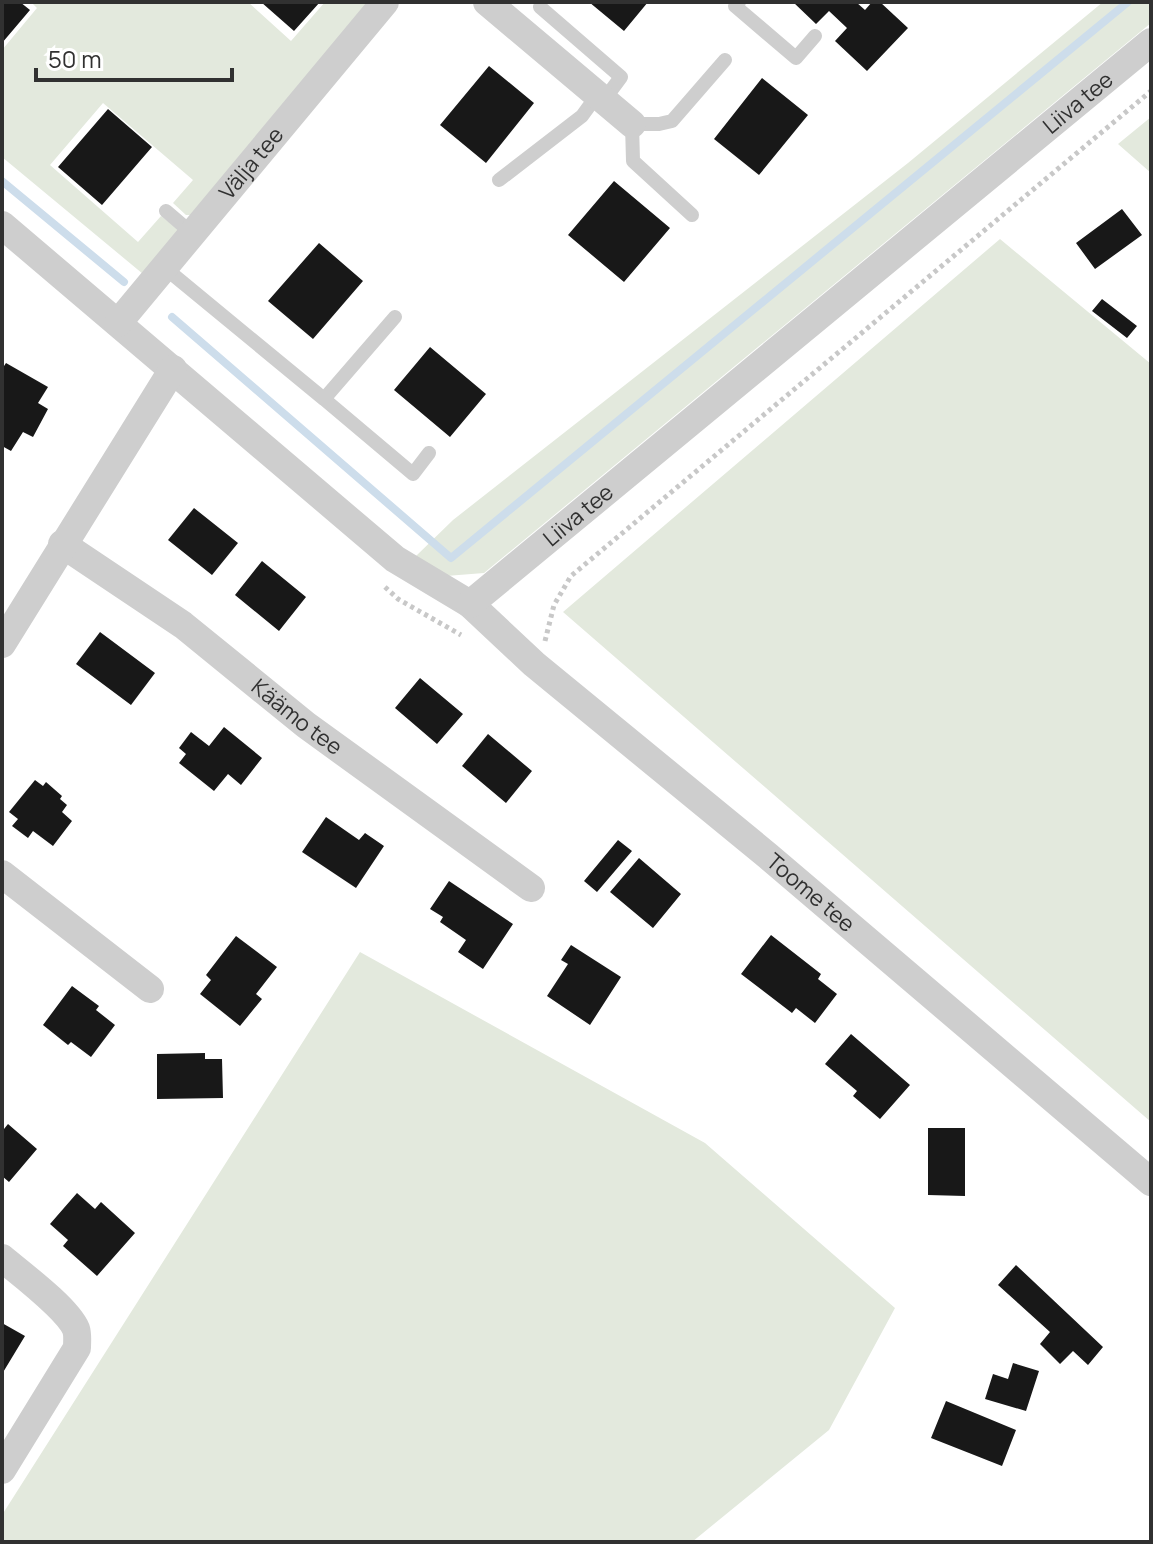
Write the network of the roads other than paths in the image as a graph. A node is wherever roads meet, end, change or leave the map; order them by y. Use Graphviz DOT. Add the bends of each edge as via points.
graph roads {
  1 [pos="385,2"];
  2 [pos="487,2"];
  3 [pos="734,3"];
  4 [pos="540,7"];
  5 [pos="815,36"];
  6 [pos="1151,42"];
  7 [pos="725,60"];
  8 [pos="601,97"];
  9 [pos="632,124"];
  10 [pos="499,180"];
  11 [pos="166,211"];
  12 [pos="692,215"];
  13 [pos="2,225"];
  14 [pos="194,235"];
  15 [pos="165,268"];
  16 [pos="395,317"];
  17 [pos="118,323"];
  18 [pos="173,369"];
  19 [pos="324,399"];
  20 [pos="429,453"];
  21 [pos="62,544"];
  22 [pos="470,604"];
  23 [pos="2,644"];
  24 [pos="2,874"];
  25 [pos="531,888"];
  26 [pos="150,989"];
  27 [pos="1151,1182"];
  28 [pos="2,1258"];
  29 [pos="2,1470"];
  1 -- 14 [label="street, Välja tee"];
  2 -- 8 [label="street"];
  3 -- 5 [label="lane" via="796,58"];
  4 -- 8 [label="lane" via="621,77"];
  6 -- 22 [label="street, Liiva tee"];
  7 -- 9 [label="lane" via="672,121"];
  8 -- 9 [label="street"];
  8 -- 10 [label="lane"];
  9 -- 12 [label="lane" via="633,161"];
  11 -- 14 [label="lane"];
  13 -- 17 [label="street"];
  14 -- 15 [label="street, Välja tee"];
  15 -- 17 [label="street, Välja tee"];
  15 -- 19 [label="lane"];
  16 -- 19 [label="lane"];
  17 -- 18 [label="street"];
  18 -- 21 [label="street"];
  18 -- 22 [label="street" via="395,559"];
  19 -- 20 [label="lane" via="413,474"];
  21 -- 23 [label="street"];
  21 -- 25 [label="street, Käämo tee" via="183,625 306,725"];
  22 -- 27 [label="street, Toome tee" via="534,664"];
  24 -- 26 [label="street"];
  28 -- 29 [label="street" via="66,1314 78,1337 77,1348"];
}
